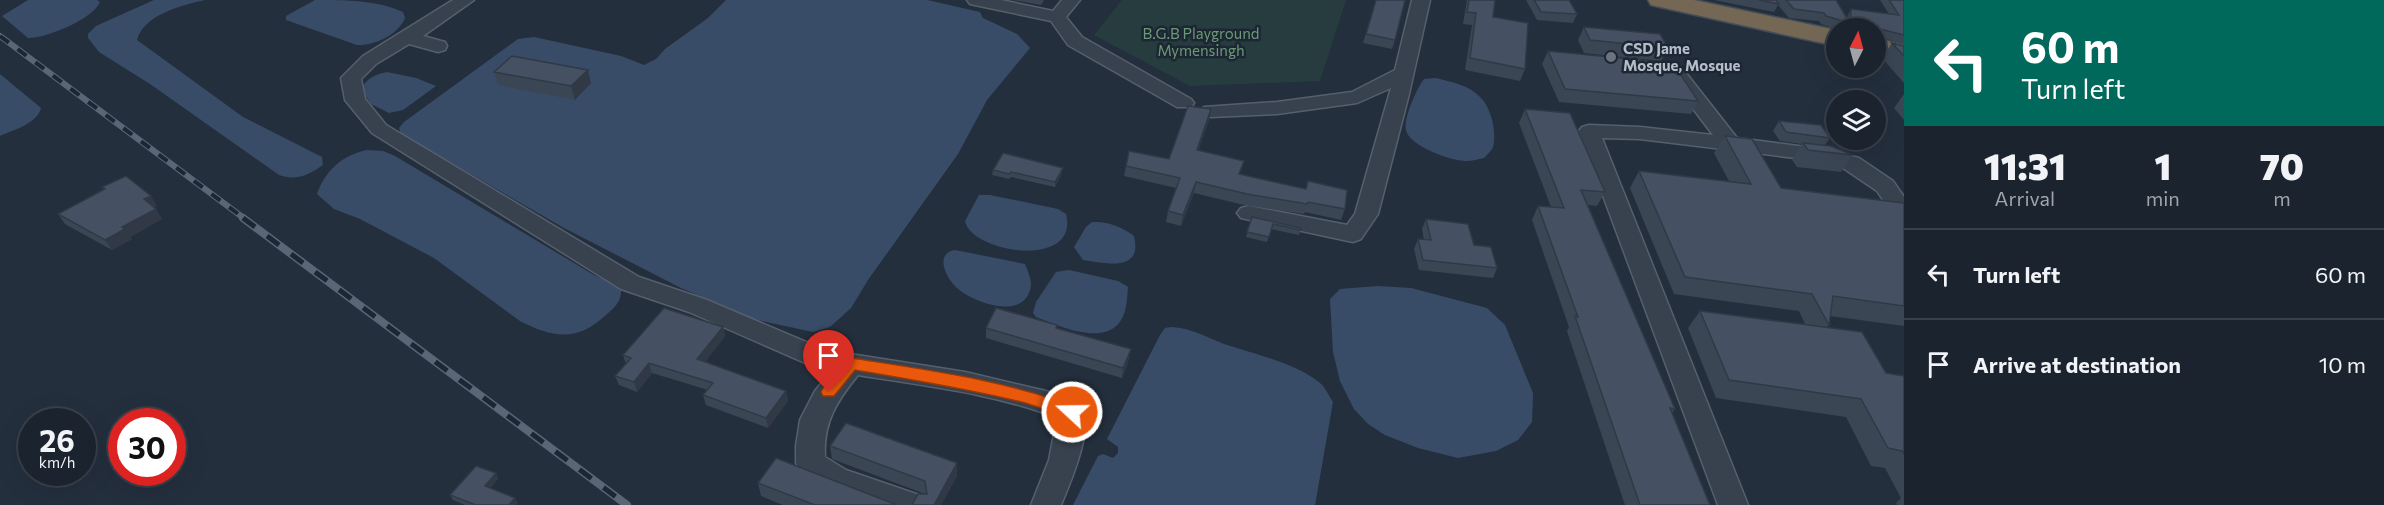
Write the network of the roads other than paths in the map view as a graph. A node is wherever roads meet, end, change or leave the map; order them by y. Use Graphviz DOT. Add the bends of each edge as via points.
graph roads {
  1 [pos="465,0"];
  2 [pos="976,0"];
  3 [pos="1071,0"];
  4 [pos="1421,0"];
  5 [pos="1660,0"];
  6 [pos="1057,17"];
  7 [pos="1826,36"];
  8 [pos="407,38"];
  9 [pos="438,46"];
  10 [pos="1886,49"];
  11 [pos="1904,53"];
  12 [pos="1661,68"];
  13 [pos="1404,73"];
  14 [pos="1184,103"];
  15 [pos="1211,111"];
  16 [pos="1730,144"];
  17 [pos="1249,213"];
  18 [pos="1904,214"];
  19 [pos="852,364"];
  20 [pos="911,505"];
  21 [pos="1046,505"];
  22 [pos="1733,505"];
  1 -- 8 [label="street"];
  2 -- 6 [label="street"];
  3 -- 6 [label="street"];
  4 -- 13 [label="street"];
  5 -- 7 [label="highway"];
  6 -- 14 [label="street" via="1075,40"];
  8 -- 9 [label="street"];
  8 -- 19 [label="street" via="382,50 351,78 355,100 380,129 630,283 698,306 821,359"];
  10 -- 11 [label="highway"];
  12 -- 16 [label="street" via="1673,69"];
  13 -- 15 [label="street" via="1357,97 1277,108"];
  13 -- 17 [label="street" via="1366,214 1353,234"];
  16 -- 18 [label="street" via="1821,155 1851,163 1885,186"];
  16 -- 22 [label="street" via="1589,131"];
  19 -- 20 [label="street" via="818,406 809,442 811,463 836,479"];
  19 -- 21 [label="street" via="965,382 1072,412 1071,435"];
}
